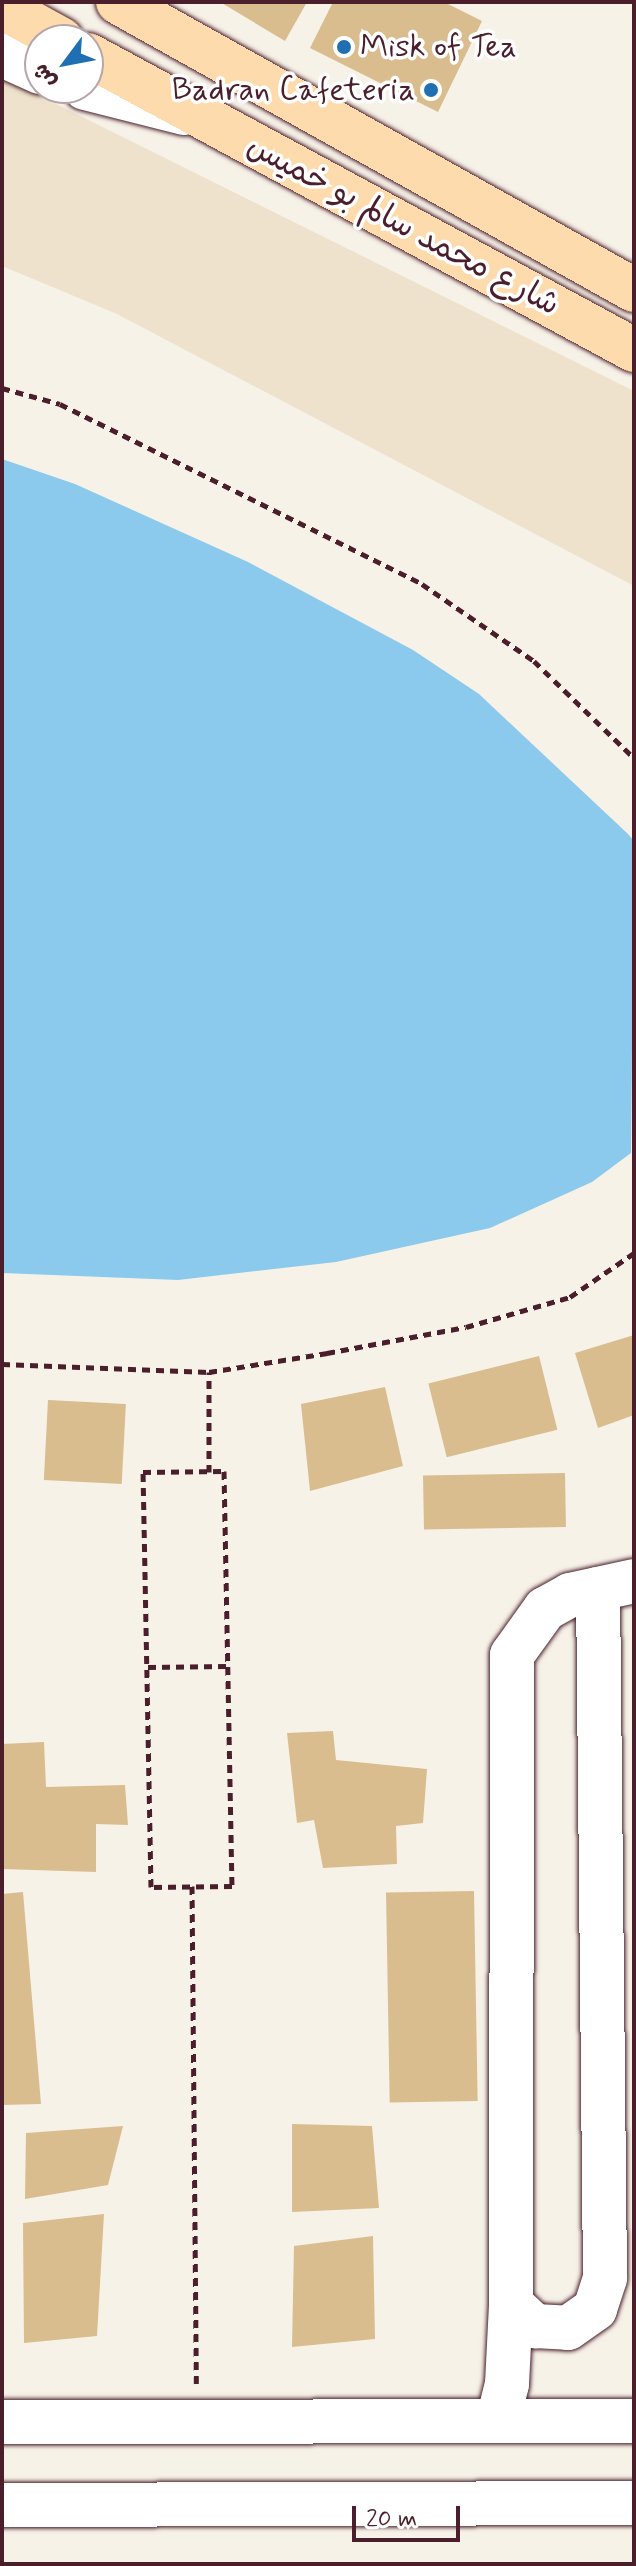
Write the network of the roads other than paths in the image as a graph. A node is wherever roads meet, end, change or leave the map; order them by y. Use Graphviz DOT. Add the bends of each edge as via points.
graph roads {
  1 [pos="118,2"];
  2 [pos="2,7"];
  3 [pos="33,24"];
  4 [pos="2,55"];
  5 [pos="104,64"];
  6 [pos="24,65"];
  7 [pos="104,93"];
  8 [pos="194,114"];
  9 [pos="634,290"];
  10 [pos="634,350"];
  11 [pos="616,1585"];
  12 [pos="605,2257"];
  13 [pos="634,2298"];
  14 [pos="511,2304"];
  15 [pos="498,2420"];
  16 [pos="634,2421"];
  17 [pos="2,2422"];
  18 [pos="634,2503"];
  19 [pos="2,2505"];
  1 -- 9 [label="main road, شارع محمد سالم بو خميس"];
  2 -- 3 [label="main road"];
  4 -- 6 [label="street"];
  5 -- 8 [label="main road, شارع محمد سالم بو خميس"];
  7 -- 8 [label="street"];
  8 -- 10 [label="main road, شارع محمد سالم بو خميس"];
  11 -- 12 [label="street"];
  11 -- 14 [label="street" via="558,1602 525,1629 508,1683"];
  12 -- 13 [label="street"];
  12 -- 14 [label="street" via="603,2294 584,2321 551,2330 528,2321"];
  14 -- 15 [label="street" via="507,2384"];
  15 -- 16 [label="street"];
  15 -- 17 [label="street"];
  18 -- 19 [label="street"];
}
